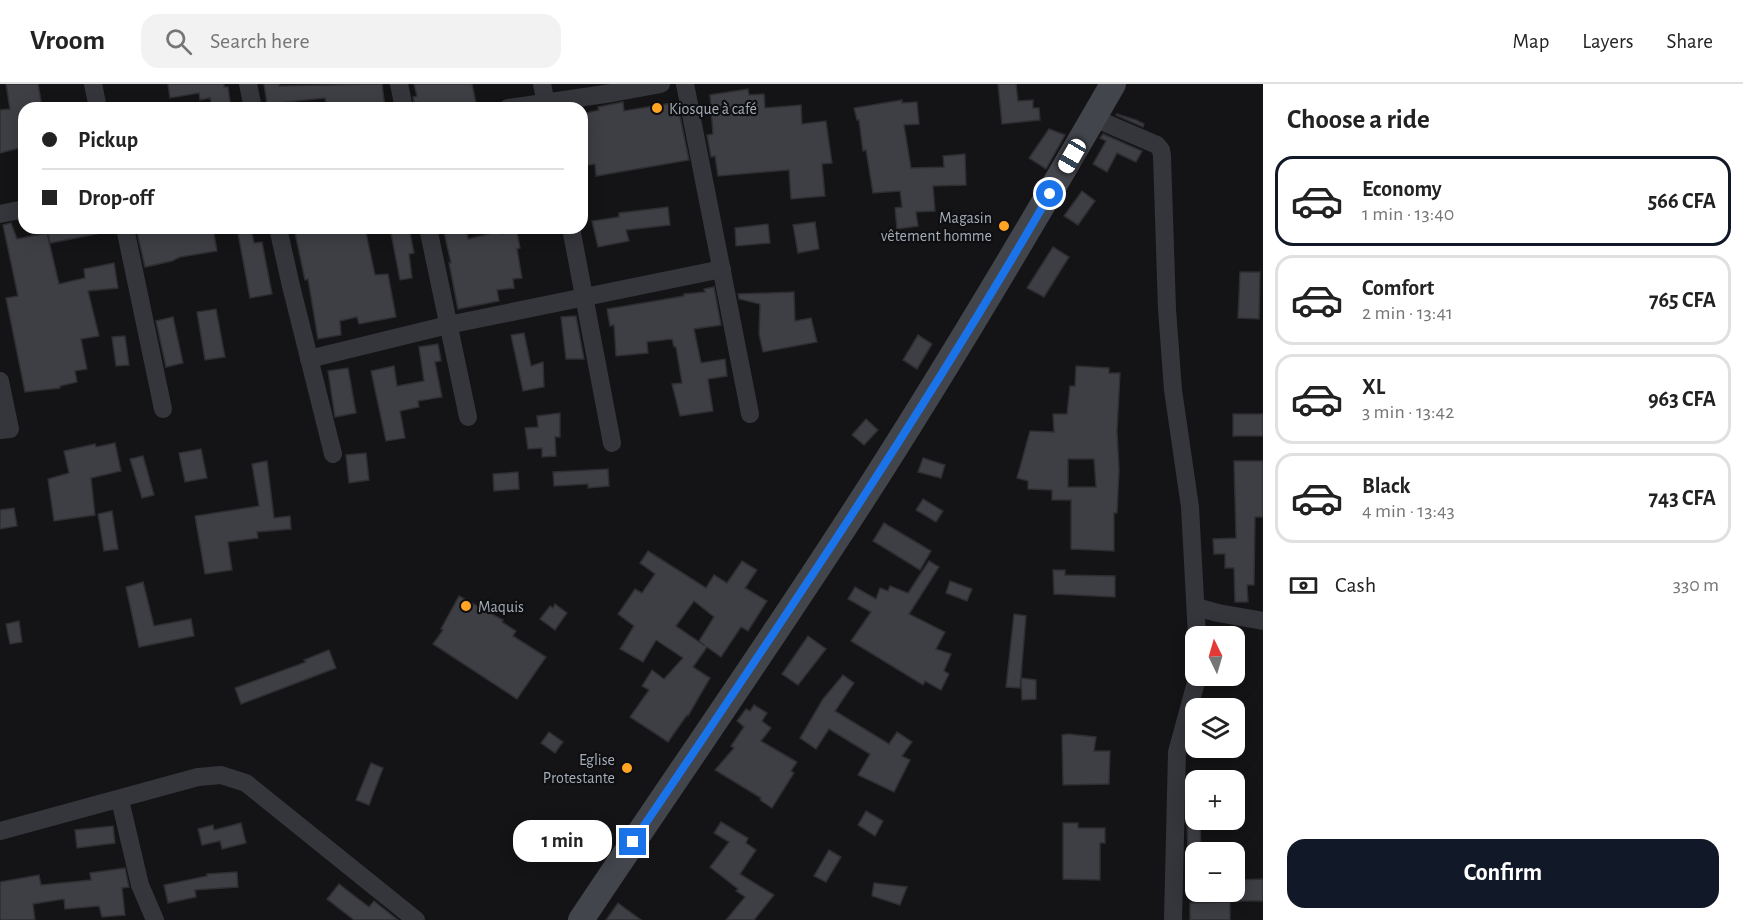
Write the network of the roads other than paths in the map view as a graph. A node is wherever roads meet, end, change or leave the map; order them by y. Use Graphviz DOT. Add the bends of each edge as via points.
graph roads {
  1 [pos="93,84"];
  2 [pos="248,84"];
  3 [pos="399,84"];
  4 [pos="542,84"];
  5 [pos="661,84"];
  6 [pos="685,84"];
  7 [pos="1113,84"];
  8 [pos="97,102"];
  9 [pos="252,102"];
  10 [pos="403,102"];
  11 [pos="546,102"];
  12 [pos="568,102"];
  13 [pos="1094,118"];
  14 [pos="18,210"];
  15 [pos="0,214"];
  16 [pos="126,234"];
  17 [pos="279,234"];
  18 [pos="429,234"];
  19 [pos="572,234"];
  20 [pos="722,269"];
  21 [pos="584,296"];
  22 [pos="448,325"];
  23 [pos="309,359"];
  24 [pos="0,381"];
  25 [pos="163,409"];
  26 [pos="750,414"];
  27 [pos="468,417"];
  28 [pos="0,430"];
  29 [pos="612,443"];
  30 [pos="333,454"];
  31 [pos="1196,607"];
  32 [pos="1263,621"];
  33 [pos="1197,626"];
  34 [pos="1195,686"];
  35 [pos="120,800"];
  36 [pos="0,831"];
  37 [pos="1168,917"];
  38 [pos="155,920"];
  39 [pos="416,920"];
  40 [pos="581,920"];
  1 -- 8 [label="street"];
  2 -- 9 [label="street"];
  3 -- 10 [label="street"];
  4 -- 11 [label="street"];
  5 -- 12 [label="street"];
  6 -- 20 [label="street"];
  7 -- 13 [label="street"];
  13 -- 31 [label="street" via="1161,150 1171,367 1190,507"];
  13 -- 40 [label="street" via="1006,270 829,551"];
  14 -- 15 [label="street"];
  16 -- 25 [label="street"];
  17 -- 23 [label="street"];
  18 -- 22 [label="street"];
  19 -- 21 [label="street"];
  20 -- 21 [label="street"];
  20 -- 26 [label="street"];
  21 -- 22 [label="street"];
  21 -- 29 [label="street"];
  22 -- 23 [label="street"];
  22 -- 27 [label="street"];
  23 -- 30 [label="street"];
  24 -- 28 [label="street" via="10,429"];
  31 -- 32 [label="street"];
  31 -- 33 [label="street"];
  34 -- 37 [label="street" via="1177,752"];
  35 -- 36 [label="street"];
  35 -- 38 [label="street" via="140,885"];
  35 -- 39 [label="street" via="198,777 221,775 246,783"];
}
